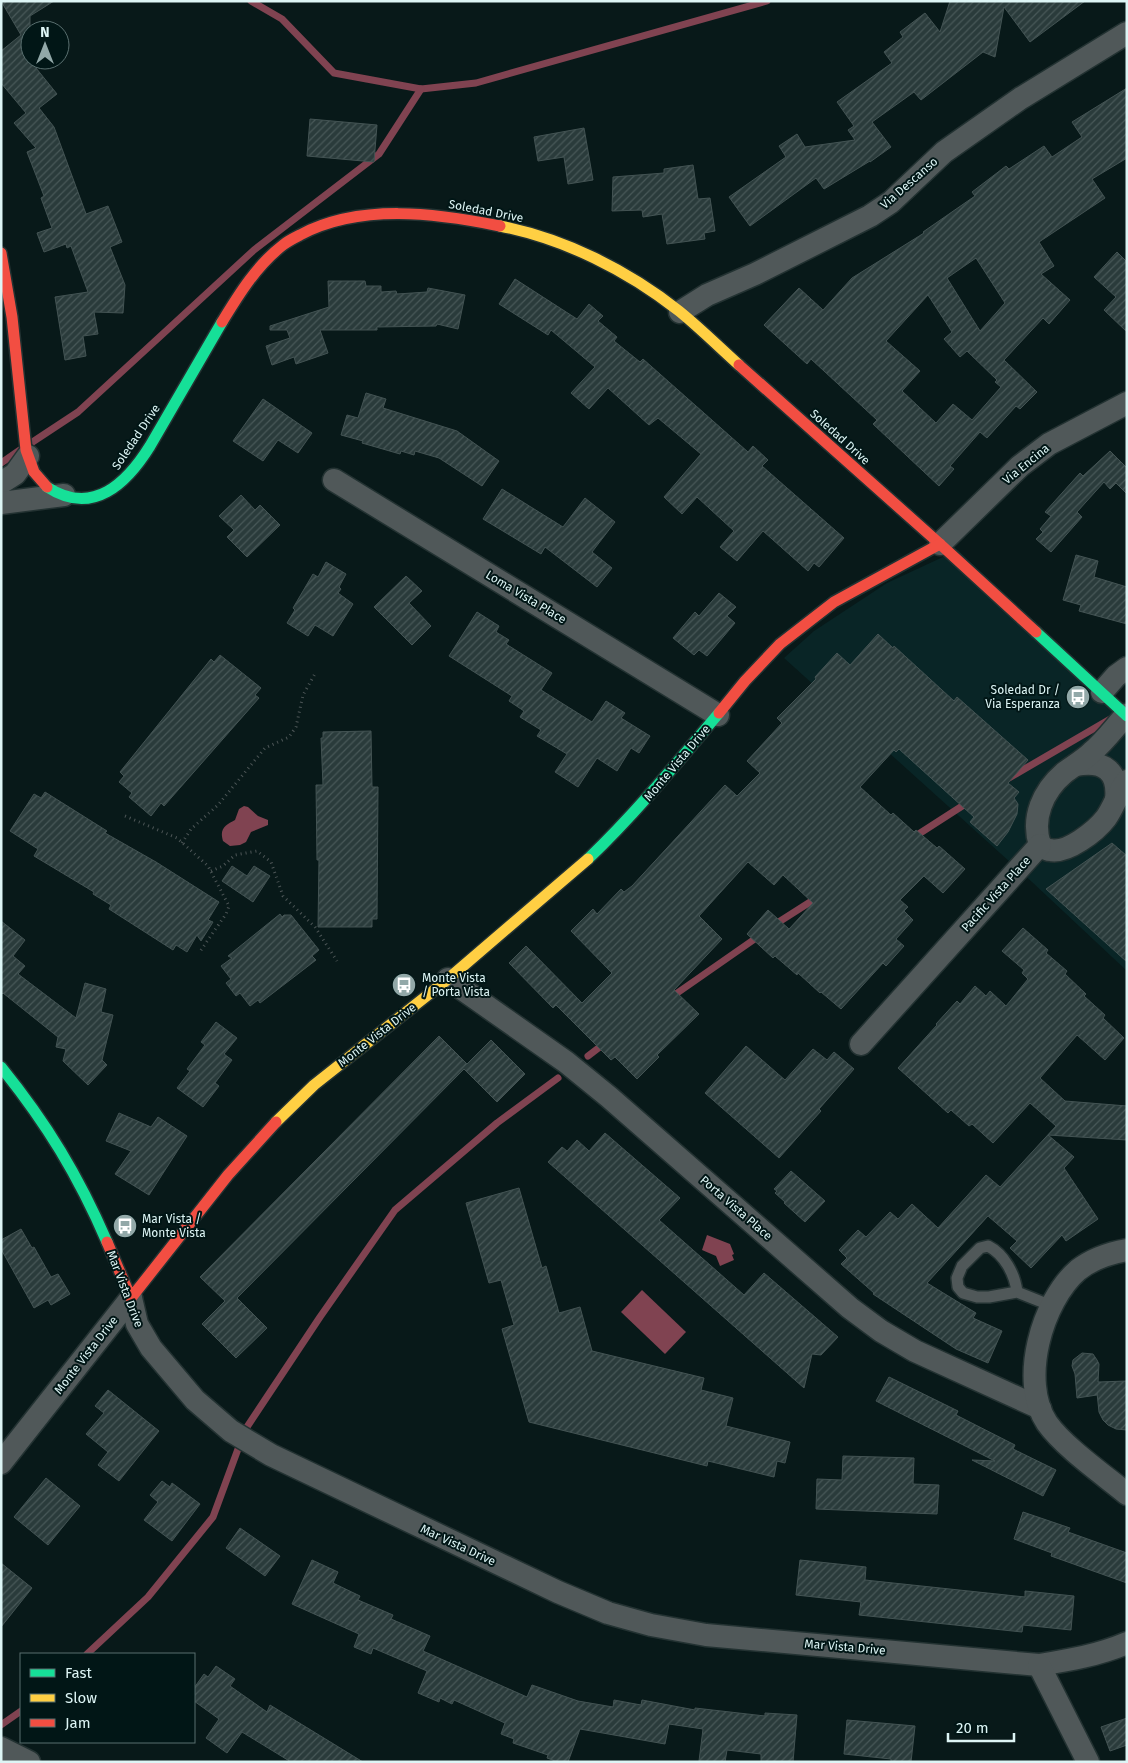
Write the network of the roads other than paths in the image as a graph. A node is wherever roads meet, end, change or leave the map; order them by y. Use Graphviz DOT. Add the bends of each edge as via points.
graph roads {
  1 [pos="1127,33"];
  2 [pos="1,253"];
  3 [pos="680,312"];
  4 [pos="1127,403"];
  5 [pos="28,456"];
  6 [pos="334,480"];
  7 [pos="1,483"];
  8 [pos="64,495"];
  9 [pos="1,503"];
  10 [pos="940,544"];
  11 [pos="1127,668"];
  12 [pos="1102,692"];
  13 [pos="718,714"];
  14 [pos="1126,715"];
  15 [pos="1076,764"];
  16 [pos="1121,790"];
  17 [pos="1040,845"];
  18 [pos="448,979"];
  19 [pos="861,1044"];
  20 [pos="1,1068"];
  21 [pos="1127,1250"];
  22 [pos="1017,1292"];
  23 [pos="131,1298"];
  24 [pos="1052,1306"];
  25 [pos="1040,1408"];
  26 [pos="1,1464"];
  27 [pos="1127,1494"];
  28 [pos="1127,1642"];
  29 [pos="1039,1665"];
  30 [pos="1,1748"];
  31 [pos="28,1762"];
  32 [pos="1088,1762"];
  1 -- 3 [label="street, Via Descanso" via="1013,103 944,152 891,202 870,216 708,295"];
  2 -- 5 [label="street, Soledad Drive" via="14,329"];
  3 -- 8 [label="street, Soledad Drive" via="612,267 577,250 508,228 429,215 370,215 337,221 306,231 284,244 256,274 226,316 132,472 106,494 86,498"];
  3 -- 10 [label="street, Soledad Drive"];
  4 -- 10 [label="street, Via Encina" via="1049,444 1020,466"];
  5 -- 7 [label="street" via="15,474"];
  5 -- 8 [label="street, Soledad Drive" via="39,481 51,491"];
  6 -- 13 [label="street, Loma Vista Place"];
  8 -- 9 [label="street"];
  10 -- 12 [label="street, Soledad Drive"];
  10 -- 13 [label="street, Monte Vista Drive" via="848,594 806,622 766,658"];
  11 -- 12 [label="street"];
  12 -- 14 [label="street, Soledad Drive"];
  13 -- 18 [label="street, Monte Vista Drive" via="618,830"];
  14 -- 15 [label="street, Pacific Vista Place" via="1092,753"];
  15 -- 16 [label="street" via="1096,763 1107,769"];
  15 -- 17 [label="street, Pacific Vista Place" via="1056,782 1039,809 1036,824"];
  16 -- 17 [label="street" via="1107,817 1095,830 1066,848 1053,851"];
  17 -- 19 [label="street, Pacific Vista Place"];
  18 -- 23 [label="street, Monte Vista Drive" via="314,1085 266,1132"];
  18 -- 25 [label="street, Porta Vista Place" via="566,1062 850,1308 881,1331"];
  20 -- 23 [label="street, Mar Vista Drive" via="31,1104 60,1148 89,1202"];
  21 -- 24 [label="street" via="1094,1260 1079,1269"];
  22 -- 22 [label="lane" via="977,1297 963,1293 957,1278 962,1266 980,1248 988,1246 997,1251 1005,1262 1016,1281"];
  22 -- 24 [label="lane"];
  23 -- 26 [label="street, Monte Vista Drive"];
  23 -- 29 [label="street, Mar Vista Drive" via="137,1324 151,1348 195,1400 231,1431 271,1455 600,1609 651,1625 706,1635"];
  24 -- 25 [label="street" via="1036,1355 1035,1376"];
  25 -- 27 [label="street" via="1047,1423 1064,1441"];
  28 -- 29 [label="street, Mar Vista Drive" via="1080,1658"];
  29 -- 32 [label="street"];
  30 -- 31 [label="street"];
}
